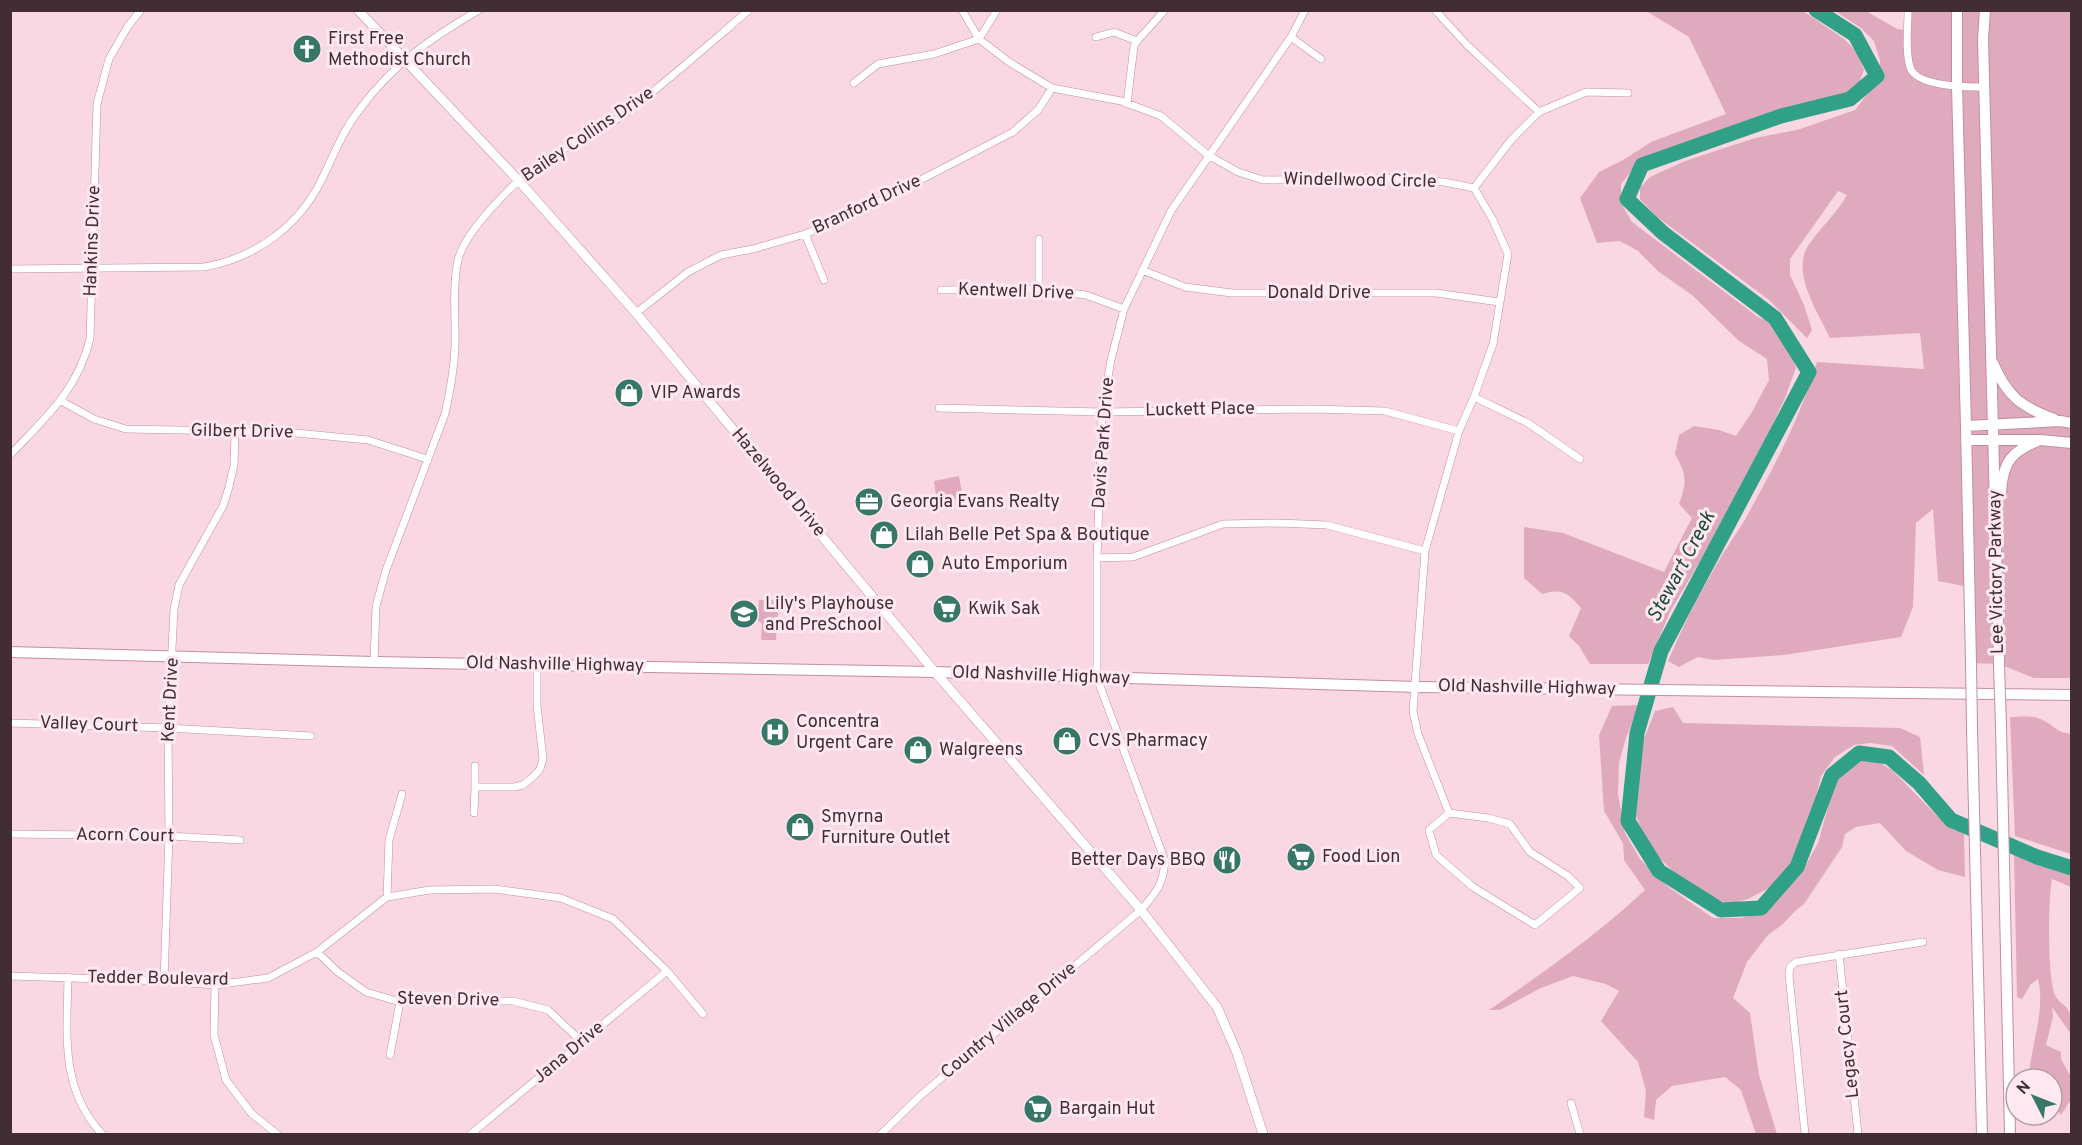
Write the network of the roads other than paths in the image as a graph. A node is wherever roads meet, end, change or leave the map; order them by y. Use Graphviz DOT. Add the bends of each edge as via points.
graph roads {
  1 [pos="141,10"];
  2 [pos="358,10"];
  3 [pos="479,10"];
  4 [pos="749,10"];
  5 [pos="962,10"];
  6 [pos="997,10"];
  7 [pos="1164,10"];
  8 [pos="1305,10"];
  9 [pos="1436,10"];
  10 [pos="1908,10"];
  11 [pos="1957,10"];
  12 [pos="1985,10"];
  13 [pos="1096,37"];
  14 [pos="1291,37"];
  15 [pos="979,39"];
  16 [pos="1137,41"];
  17 [pos="1321,59"];
  18 [pos="405,61"];
  19 [pos="854,83"];
  20 [pos="1956,86"];
  21 [pos="1984,87"];
  22 [pos="1052,88"];
  23 [pos="1628,93"];
  24 [pos="1127,104"];
  25 [pos="1539,112"];
  26 [pos="1208,155"];
  27 [pos="519,181"];
  28 [pos="1474,188"];
  29 [pos="805,234"];
  30 [pos="1039,239"];
  31 [pos="10,269"];
  32 [pos="92,269"];
  33 [pos="1142,270"];
  34 [pos="824,280"];
  35 [pos="1039,289"];
  36 [pos="942,290"];
  37 [pos="1499,302"];
  38 [pos="1124,309"];
  39 [pos="636,313"];
  40 [pos="1991,357"];
  41 [pos="1474,398"];
  42 [pos="61,401"];
  43 [pos="939,408"];
  44 [pos="1102,412"];
  45 [pos="2060,421"];
  46 [pos="2072,423"];
  47 [pos="1992,424"];
  48 [pos="1966,426"];
  49 [pos="1459,431"];
  50 [pos="235,433"];
  51 [pos="1966,440"];
  52 [pos="1994,440"];
  53 [pos="2040,440"];
  54 [pos="2072,443"];
  55 [pos="10,455"];
  56 [pos="427,459"];
  57 [pos="1580,459"];
  58 [pos="1425,550"];
  59 [pos="1097,558"];
  60 [pos="1997,587"];
  61 [pos="10,652"];
  62 [pos="173,657"];
  63 [pos="374,662"];
  64 [pos="537,665"];
  65 [pos="935,672"];
  66 [pos="1096,678"];
  67 [pos="1416,687"];
  68 [pos="2072,695"];
  69 [pos="10,723"];
  70 [pos="168,728"];
  71 [pos="311,736"];
  72 [pos="475,766"];
  73 [pos="475,787"];
  74 [pos="402,794"];
  75 [pos="474,813"];
  76 [pos="1449,813"];
  77 [pos="10,834"];
  78 [pos="169,836"];
  79 [pos="240,840"];
  80 [pos="387,897"];
  81 [pos="1141,910"];
  82 [pos="1923,942"];
  83 [pos="317,952"];
  84 [pos="1839,954"];
  85 [pos="668,971"];
  86 [pos="10,976"];
  87 [pos="68,977"];
  88 [pos="164,981"];
  89 [pos="215,984"];
  90 [pos="400,1002"];
  91 [pos="703,1014"];
  92 [pos="582,1042"];
  93 [pos="390,1054"];
  94 [pos="1570,1103"];
  95 [pos="102,1134"];
  96 [pos="277,1134"];
  97 [pos="471,1134"];
  98 [pos="880,1134"];
  99 [pos="1263,1134"];
  100 [pos="1580,1134"];
  101 [pos="1805,1134"];
  102 [pos="1858,1134"];
  103 [pos="1982,1134"];
  104 [pos="2010,1134"];
  1 -- 32 [label="street, Hankins Drive" via="109,60 97,104"];
  2 -- 18 [label="street, Hazelwood Drive"];
  3 -- 18 [label="street" via="436,35"];
  4 -- 27 [label="street, Bailey Collins Drive" via="623,115 543,162"];
  5 -- 15 [label="street"];
  6 -- 15 [label="street"];
  7 -- 16 [label="street"];
  8 -- 14 [label="street, Davis Park Drive"];
  9 -- 25 [label="street" via="1467,45"];
  10 -- 20 [label="street" via="1909,58 1914,75"];
  11 -- 20 [label="main road, Lee Victory Parkway"];
  12 -- 21 [label="main road, Lee Victory Parkway"];
  13 -- 16 [label="street" via="1114,32"];
  14 -- 17 [label="street"];
  14 -- 26 [label="street, Davis Park Drive"];
  15 -- 19 [label="street" via="934,54 878,64"];
  15 -- 22 [label="street, Windellwood Circle"];
  16 -- 24 [label="street"];
  18 -- 27 [label="street, Hazelwood Drive"];
  18 -- 32 [label="street" via="359,110 311,200 294,220 258,249 232,261 204,267"];
  20 -- 21 [label="street"];
  20 -- 48 [label="main road, Lee Victory Parkway"];
  21 -- 40 [label="main road, Lee Victory Parkway"];
  22 -- 24 [label="street, Windellwood Circle"];
  22 -- 29 [label="street, Branford Drive" via="1038,110 1012,132 853,214"];
  23 -- 25 [label="street" via="1586,92"];
  24 -- 26 [label="street, Windellwood Circle" via="1161,116"];
  25 -- 28 [label="street" via="1511,140"];
  26 -- 28 [label="street, Windellwood Circle" via="1238,172 1263,180 1397,178"];
  26 -- 33 [label="street, Davis Park Drive" via="1171,211"];
  27 -- 39 [label="street, Hazelwood Drive"];
  27 -- 56 [label="street, Bailey Collins Drive" via="470,235 458,260 454,369 445,414"];
  28 -- 37 [label="street" via="1508,254"];
  29 -- 34 [label="street"];
  29 -- 39 [label="street, Branford Drive" via="721,255 688,272"];
  30 -- 35 [label="street"];
  31 -- 32 [label="street"];
  32 -- 42 [label="street, Hankins Drive" via="90,339 81,367"];
  33 -- 37 [label="street, Donald Drive" via="1185,287 1232,293 1436,293"];
  33 -- 38 [label="street, Davis Park Drive"];
  35 -- 36 [label="street, Kentwell Drive"];
  35 -- 38 [label="street, Kentwell Drive" via="1086,295"];
  37 -- 41 [label="street" via="1493,344"];
  38 -- 44 [label="street, Davis Park Drive"];
  39 -- 65 [label="street, Hazelwood Drive"];
  40 -- 45 [label="main road" via="2001,383 2012,396"];
  40 -- 47 [label="main road, Lee Victory Parkway"];
  41 -- 49 [label="street"];
  41 -- 57 [label="street" via="1528,423"];
  42 -- 50 [label="street, Gilbert Drive" via="94,419 126,429"];
  42 -- 55 [label="street, Hankins Drive"];
  43 -- 44 [label="street, Luckett Place"];
  44 -- 49 [label="street, Luckett Place" via="1385,411"];
  44 -- 59 [label="street, Davis Park Drive"];
  45 -- 46 [label="main road"];
  45 -- 47 [label="main road"];
  47 -- 48 [label="main road"];
  47 -- 52 [label="main road, Lee Victory Parkway"];
  48 -- 51 [label="main road, Lee Victory Parkway"];
  49 -- 58 [label="street"];
  50 -- 56 [label="street, Gilbert Drive" via="286,432 368,440"];
  50 -- 62 [label="street, Kent Drive" via="234,465 223,506 179,585"];
  51 -- 52 [label="main road"];
  51 -- 103 [label="main road, Lee Victory Parkway, bridge"];
  52 -- 53 [label="main road"];
  52 -- 60 [label="main road, Lee Victory Parkway"];
  53 -- 54 [label="main road"];
  53 -- 60 [label="main road" via="2012,455 2003,474 2002,564"];
  56 -- 63 [label="street, Bailey Collins Drive" via="376,606"];
  58 -- 59 [label="street" via="1327,525 1223,524 1133,557"];
  58 -- 67 [label="street"];
  59 -- 66 [label="street, Davis Park Drive"];
  60 -- 104 [label="main road, Lee Victory Parkway, bridge"];
  61 -- 62 [label="main road, Old Nashville Highway"];
  62 -- 63 [label="main road, Old Nashville Highway"];
  62 -- 70 [label="street, Kent Drive"];
  63 -- 64 [label="main road, Old Nashville Highway"];
  64 -- 65 [label="main road, Old Nashville Highway"];
  64 -- 73 [label="street" via="543,759 540,769 514,788"];
  65 -- 66 [label="main road, Old Nashville Highway"];
  65 -- 81 [label="street, Hazelwood Drive"];
  66 -- 67 [label="main road, Old Nashville Highway"];
  66 -- 81 [label="street, Country Village Drive" via="1165,861 1164,878"];
  67 -- 68 [label="main road, Old Nashville Highway"];
  67 -- 76 [label="street" via="1413,711 1418,734"];
  69 -- 70 [label="street, Valley Court"];
  70 -- 71 [label="street, Valley Court"];
  70 -- 78 [label="street, Kent Drive"];
  72 -- 73 [label="street"];
  73 -- 75 [label="street"];
  74 -- 80 [label="street" via="389,840"];
  76 -- 76 [label="street" via="1429,830 1436,855 1473,887 1535,925 1580,888 1530,852 1510,824"];
  77 -- 78 [label="street, Acorn Court"];
  78 -- 79 [label="street, Acorn Court"];
  78 -- 88 [label="street, Kent Drive"];
  80 -- 83 [label="street, Tedder Boulevard"];
  80 -- 85 [label="street, Tedder Boulevard" via="430,890 494,890 561,898 612,919"];
  81 -- 98 [label="street, Country Village Drive"];
  81 -- 99 [label="street, Hazelwood Drive" via="1217,1007 1237,1053"];
  82 -- 84 [label="street"];
  83 -- 89 [label="street, Tedder Boulevard" via="268,978"];
  83 -- 90 [label="street, Steven Drive" via="366,993"];
  84 -- 101 [label="street" via="1796,962 1790,967"];
  84 -- 102 [label="street, Legacy Court"];
  85 -- 91 [label="street, Tedder Boulevard"];
  85 -- 92 [label="street, Jana Drive"];
  86 -- 87 [label="street, Tedder Boulevard"];
  87 -- 88 [label="street, Tedder Boulevard"];
  87 -- 95 [label="street" via="66,1050 74,1088 89,1120"];
  88 -- 89 [label="street, Tedder Boulevard"];
  89 -- 96 [label="street" via="214,1035 226,1080 252,1114"];
  90 -- 92 [label="street, Steven Drive" via="513,1001 548,1010"];
  90 -- 93 [label="street"];
  92 -- 97 [label="street, Jana Drive"];
  94 -- 100 [label="street"];
}
